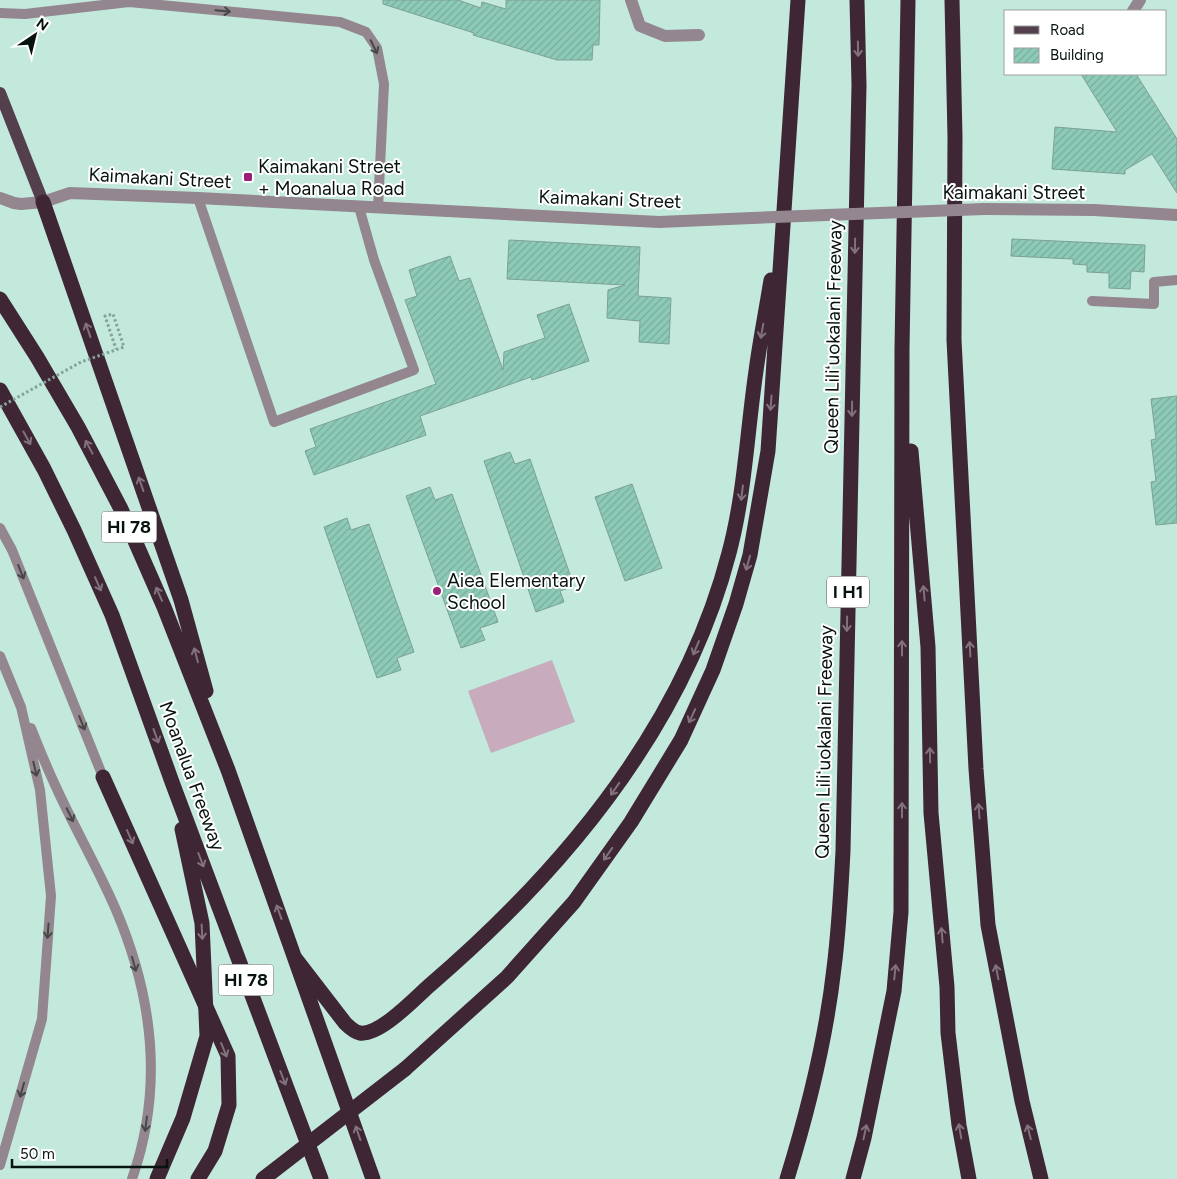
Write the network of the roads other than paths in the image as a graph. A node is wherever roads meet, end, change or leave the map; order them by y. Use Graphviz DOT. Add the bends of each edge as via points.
graph roads {
  1 [pos="631,0"];
  2 [pos="798,0"];
  3 [pos="857,0"];
  4 [pos="908,0"];
  5 [pos="952,0"];
  6 [pos="0,13"];
  7 [pos="699,36"];
  8 [pos="0,93"];
  9 [pos="785,197"];
  10 [pos="0,198"];
  11 [pos="198,198"];
  12 [pos="43,202"];
  13 [pos="359,207"];
  14 [pos="378,208"];
  15 [pos="1177,215"];
  16 [pos="1177,280"];
  17 [pos="0,299"];
  18 [pos="1092,301"];
  19 [pos="902,349"];
  20 [pos="1,396"];
  21 [pos="0,528"];
  22 [pos="0,656"];
  23 [pos="21,707"];
  24 [pos="228,770"];
  25 [pos="103,777"];
  26 [pos="172,782"];
  27 [pos="295,958"];
  28 [pos="0,1165"];
  29 [pos="132,1179"];
  30 [pos="158,1179"];
  31 [pos="198,1179"];
  32 [pos="263,1179"];
  33 [pos="321,1179"];
  34 [pos="374,1179"];
  35 [pos="787,1179"];
  36 [pos="853,1179"];
  37 [pos="969,1179"];
  38 [pos="1041,1179"];
  1 -- 7 [label="street" via="640,26 665,36"];
  2 -- 9 [label="highway"];
  3 -- 35 [label="highway, Queen Liliʻuokalani Freeway / I H1, one-way" via="859,85 840,909 824,1028 812,1088"];
  4 -- 19 [label="highway"];
  38 -- 5 [label="highway, one-way" via="1022,1101 988,925 976,769 954,340"];
  6 -- 14 [label="lane, one-way" via="25,14 129,2 340,22 366,32 377,48 384,84"];
  8 -- 12 [label="main road"];
  9 -- 27 [label="highway, one-way" via="756,370 741,500 730,552 694,653 638,755 593,818 499,921 379,1028 368,1033 353,1030"];
  9 -- 32 [label="highway, one-way, bridge" via="768,451 760,501 748,563 714,670 681,740 631,822 574,902 507,977 405,1069"];
  10 -- 12 [label="street, Kaimakani Street" via="14,203"];
  11 -- 12 [label="street, Kaimakani Street" via="70,193"];
  11 -- 13 [label="street, Kaimakani Street"];
  11 -- 13 [label="lane" via="274,422 414,370 374,260"];
  24 -- 12 [label="highway, one-way" via="181,600"];
  13 -- 14 [label="street, Kaimakani Street"];
  14 -- 15 [label="street, Kaimakani Street, bridge" via="659,222 984,209"];
  16 -- 18 [label="lane" via="1154,282 1154,304"];
  24 -- 17 [label="highway, HI 78, one-way" via="164,607 121,509 78,427"];
  36 -- 19 [label="highway, one-way" via="894,991 901,912"];
  37 -- 19 [label="highway, one-way" via="948,1033 931,813 928,647"];
  20 -- 26 [label="highway, Moanalua Freeway / HI 78, one-way" via="44,469 112,615"];
  21 -- 25 [label="lane, one-way" via="12,550"];
  22 -- 23 [label="lane"];
  23 -- 28 [label="lane, one-way" via="40,790 51,896 42,1019"];
  23 -- 29 [label="lane, one-way" via="56,788 116,910 143,996 150,1038 152,1084 145,1134"];
  27 -- 24 [label="highway, Moanalua Freeway / HI 78, one-way"];
  25 -- 31 [label="highway, one-way, bridge" via="228,1056 229,1105 215,1151"];
  26 -- 30 [label="highway, one-way" via="202,923 207,1036 184,1118"];
  26 -- 33 [label="highway, Moanalua Freeway / HI 78, one-way"];
  34 -- 27 [label="highway, Moanalua Freeway / HI 78, one-way"];
}
